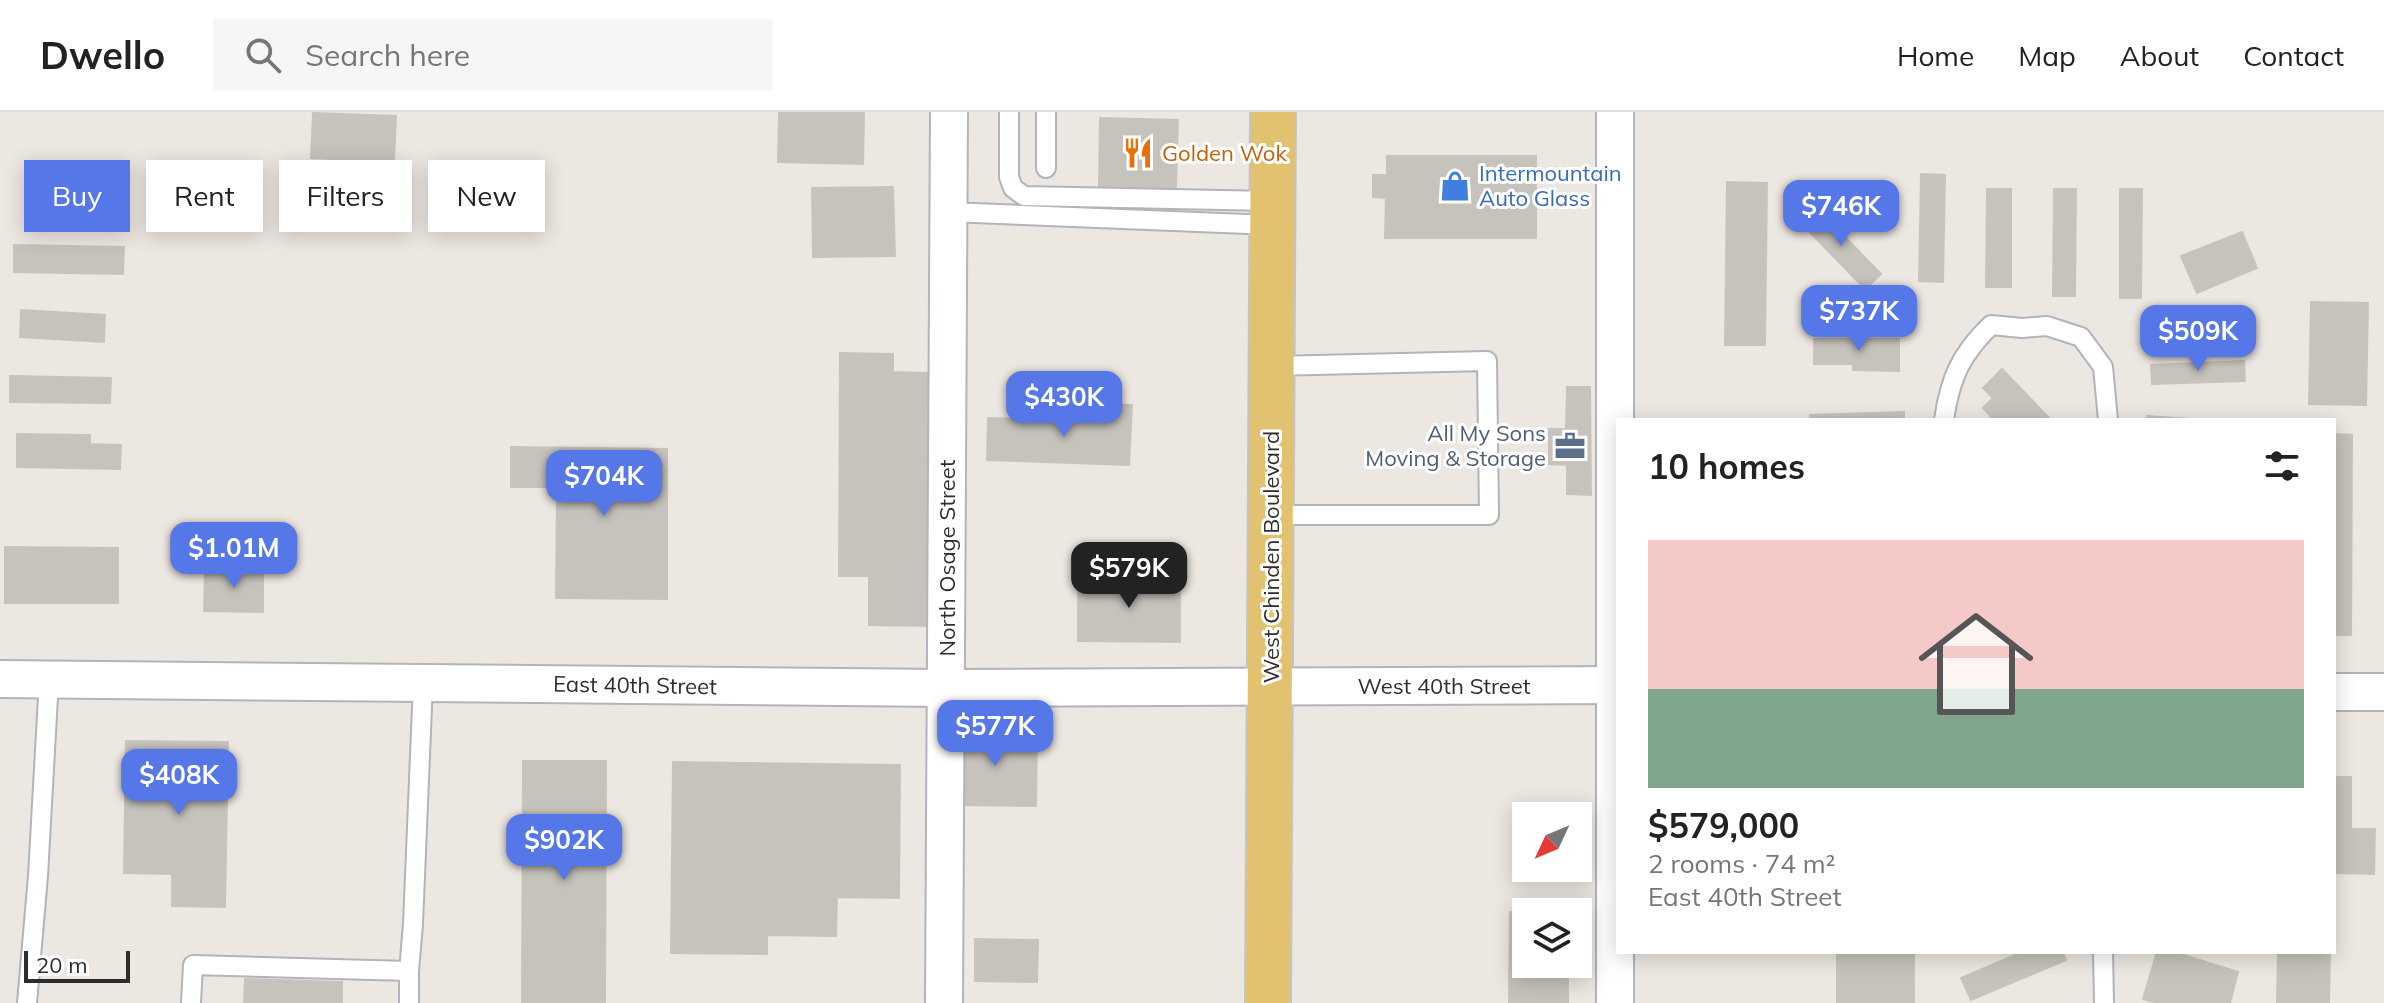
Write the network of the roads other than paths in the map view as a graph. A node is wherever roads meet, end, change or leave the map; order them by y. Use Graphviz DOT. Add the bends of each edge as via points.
graph roads {
  1 [pos="949,112"];
  2 [pos="1009,112"];
  3 [pos="1046,112"];
  4 [pos="1273,112"];
  5 [pos="1615,112"];
  6 [pos="1046,168"];
  7 [pos="949,212"];
  8 [pos="1273,213"];
  9 [pos="1272,366"];
  10 [pos="1616,418"];
  11 [pos="1944,418"];
  12 [pos="2108,418"];
  13 [pos="1271,515"];
  14 [pos="0,679"];
  15 [pos="49,679"];
  16 [pos="423,683"];
  17 [pos="1616,685"];
  18 [pos="1270,687"];
  19 [pos="946,688"];
  20 [pos="2336,692"];
  21 [pos="2384,692"];
  22 [pos="1616,844"];
  23 [pos="2103,954"];
  24 [pos="409,971"];
  25 [pos="27,1003"];
  26 [pos="191,1003"];
  27 [pos="409,1003"];
  28 [pos="944,1003"];
  29 [pos="1268,1003"];
  30 [pos="1615,1003"];
  31 [pos="2104,1003"];
  1 -- 7 [label="street, North Osage Street"];
  2 -- 8 [label="lane" via="1009,177 1024,196"];
  3 -- 6 [label="lane"];
  4 -- 8 [label="main road, West Chinden Boulevard"];
  5 -- 10 [label="street"];
  7 -- 8 [label="lane"];
  7 -- 19 [label="street, North Osage Street"];
  8 -- 9 [label="main road, West Chinden Boulevard"];
  9 -- 13 [label="main road, West Chinden Boulevard"];
  9 -- 13 [label="lane" via="1487,361 1489,515"];
  11 -- 12 [label="lane" via="1951,381 1971,344 1991,325 2047,326 2081,337 2103,367"];
  13 -- 18 [label="main road, West Chinden Boulevard"];
  14 -- 15 [label="street, East 40th Street"];
  15 -- 16 [label="street, East 40th Street"];
  15 -- 25 [label="lane"];
  16 -- 19 [label="street, East 40th Street"];
  16 -- 24 [label="lane"];
  17 -- 18 [label="street, West 40th Street"];
  18 -- 19 [label="street, East 40th Street"];
  18 -- 29 [label="main road, West Chinden Boulevard"];
  19 -- 28 [label="street, North Osage Street"];
  20 -- 21 [label="street"];
  22 -- 30 [label="street"];
  23 -- 31 [label="lane"];
  24 -- 26 [label="lane" via="193,965"];
  24 -- 27 [label="lane"];
}
